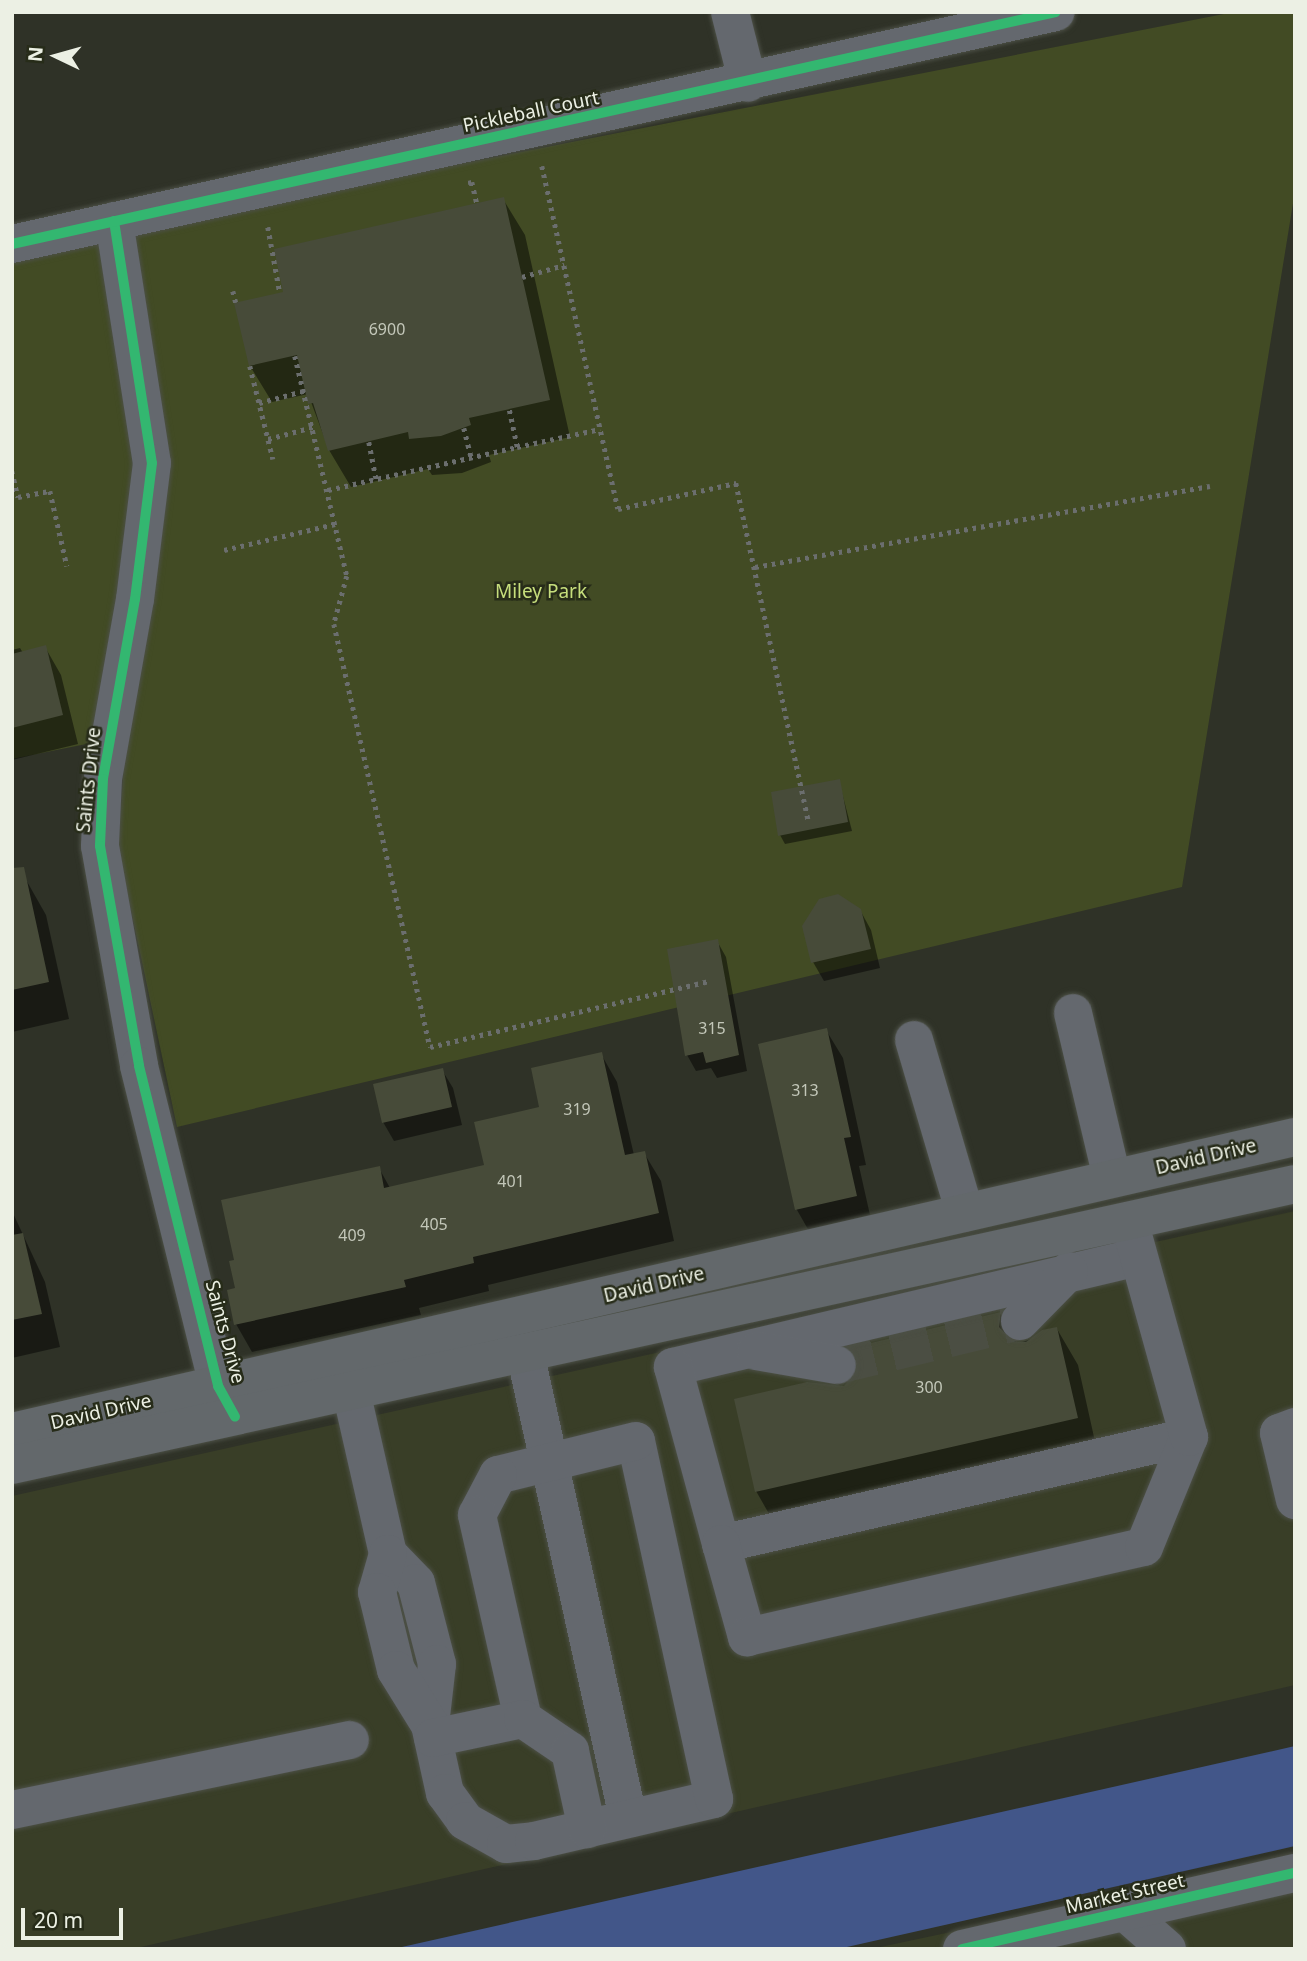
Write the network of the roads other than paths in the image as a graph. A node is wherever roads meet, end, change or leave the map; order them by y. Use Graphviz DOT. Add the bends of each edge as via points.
graph roads {
  1 [pos="730,12"];
  2 [pos="1056,12"];
  3 [pos="748,83"];
  4 [pos="114,220"];
  5 [pos="12,244"];
  6 [pos="1073,1013"];
  7 [pos="914,1040"];
  8 [pos="1295,1137"];
  9 [pos="1112,1178"];
  10 [pos="1295,1184"];
  11 [pos="965,1213"];
  12 [pos="1130,1221"];
  13 [pos="1138,1257"];
  14 [pos="1069,1271"];
  15 [pos="1020,1321"];
  16 [pos="659,1324"];
  17 [pos="745,1349"];
  18 [pos="525,1353"];
  19 [pos="837,1366"];
  20 [pos="673,1367"];
  21 [pos="351,1391"];
  22 [pos="227,1401"];
  23 [pos="1295,1427"];
  24 [pos="12,1432"];
  25 [pos="1189,1437"];
  26 [pos="550,1461"];
  27 [pos="12,1465"];
  28 [pos="1295,1500"];
  29 [pos="721,1544"];
  30 [pos="523,1719"];
  31 [pos="431,1732"];
  32 [pos="350,1740"];
  33 [pos="12,1810"];
  34 [pos="628,1819"];
  35 [pos="587,1829"];
  36 [pos="1295,1873"];
  37 [pos="1125,1912"];
  38 [pos="962,1949"];
  39 [pos="1167,1949"];
  1 -- 3 [label="street"];
  2 -- 3 [label="street, Pickleball Court"];
  3 -- 4 [label="street, Pickleball Court"];
  4 -- 5 [label="street, Pickleball Court"];
  4 -- 22 [label="street, Saints Drive" via="152,463 135,599 103,779 100,846 139,1066"];
  6 -- 9 [label="street"];
  7 -- 11 [label="street"];
  8 -- 9 [label="main road, David Drive"];
  9 -- 11 [label="main road, David Drive"];
  10 -- 12 [label="main road, David Drive"];
  11 -- 22 [label="main road, David Drive"];
  12 -- 13 [label="street"];
  12 -- 16 [label="main road, David Drive"];
  13 -- 14 [label="street"];
  13 -- 25 [label="street"];
  14 -- 15 [label="street"];
  14 -- 17 [label="street"];
  16 -- 18 [label="main road, David Drive"];
  16 -- 20 [label="street"];
  17 -- 19 [label="street"];
  17 -- 20 [label="street"];
  18 -- 21 [label="main road, David Drive"];
  18 -- 26 [label="street"];
  20 -- 29 [label="street"];
  21 -- 22 [label="main road, David Drive"];
  21 -- 31 [label="street" via="388,1554 377,1592 396,1670"];
  22 -- 24 [label="main road, David Drive"];
  22 -- 27 [label="main road, David Drive"];
  23 -- 28 [label="street" via="1279,1433"];
  25 -- 29 [label="street"];
  25 -- 29 [label="street" via="1144,1547 747,1637"];
  26 -- 30 [label="street" via="498,1475 477,1515"];
  26 -- 34 [label="street"];
  26 -- 34 [label="street" via="636,1441 714,1799"];
  30 -- 31 [label="street"];
  30 -- 35 [label="street" via="570,1751"];
  31 -- 35 [label="street" via="445,1793 466,1821 483,1833 506,1844"];
  32 -- 33 [label="street"];
  34 -- 35 [label="street"];
  36 -- 37 [label="street, Market Street"];
  37 -- 38 [label="street, Market Street"];
  37 -- 39 [label="street"];
}
